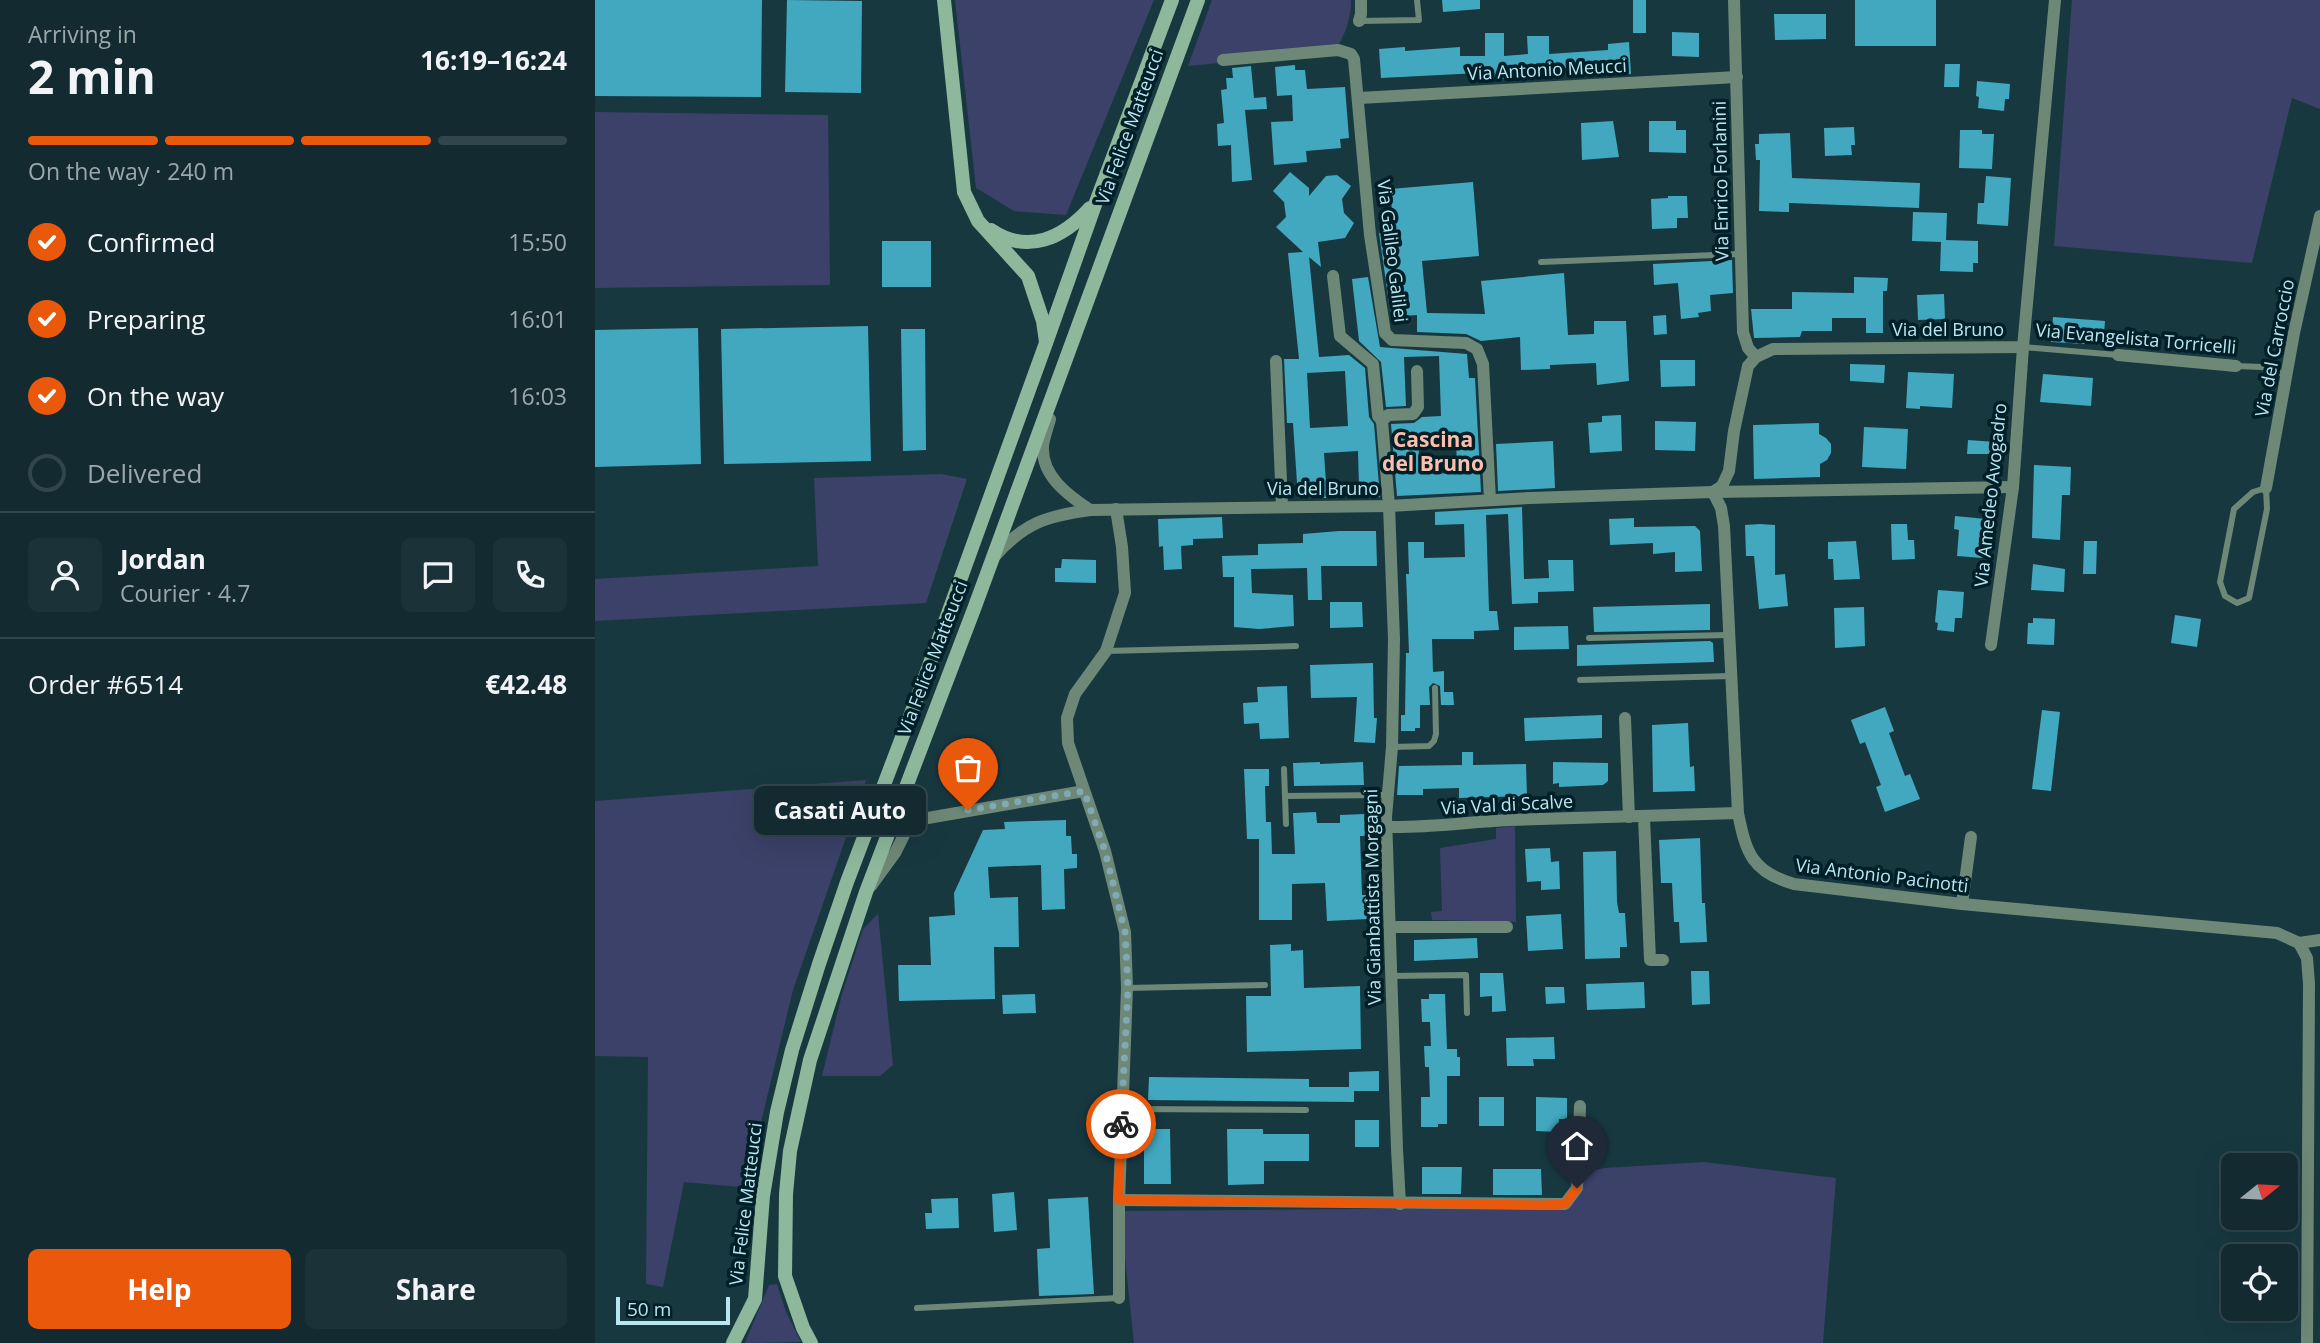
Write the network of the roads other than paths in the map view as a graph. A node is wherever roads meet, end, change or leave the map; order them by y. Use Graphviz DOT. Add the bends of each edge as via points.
graph roads {
  1 [pos="944,0"];
  2 [pos="1172,0"];
  3 [pos="1198,0"];
  4 [pos="1361,0"];
  5 [pos="1417,0"];
  6 [pos="1734,0"];
  7 [pos="2055,0"];
  8 [pos="1359,21"];
  9 [pos="1223,60"];
  10 [pos="1737,77"];
  11 [pos="1359,98"];
  12 [pos="1095,202"];
  13 [pos="2320,216"];
  14 [pos="978,221"];
  15 [pos="1740,254"];
  16 [pos="1541,262"];
  17 [pos="1333,276"];
  18 [pos="1047,343"];
  19 [pos="2023,348"];
  20 [pos="2118,355"];
  21 [pos="1756,357"];
  22 [pos="1276,361"];
  23 [pos="2236,366"];
  24 [pos="1417,370"];
  25 [pos="1059,373"];
  26 [pos="2287,375"];
  27 [pos="1382,421"];
  28 [pos="2013,487"];
  29 [pos="2266,488"];
  30 [pos="1713,492"];
  31 [pos="1490,500"];
  32 [pos="1282,506"];
  33 [pos="1389,506"];
  34 [pos="1116,509"];
  35 [pos="1090,510"];
  36 [pos="989,562"];
  37 [pos="1729,635"];
  38 [pos="1590,638"];
  39 [pos="1991,645"];
  40 [pos="1296,646"];
  41 [pos="1106,651"];
  42 [pos="1731,676"];
  43 [pos="1580,680"];
  44 [pos="1435,688"];
  45 [pos="1625,718"];
  46 [pos="1391,747"];
  47 [pos="1284,769"];
  48 [pos="1084,791"];
  49 [pos="1387,795"];
  50 [pos="1285,796"];
  51 [pos="1738,813"];
  52 [pos="1629,817"];
  53 [pos="1644,817"];
  54 [pos="1286,824"];
  55 [pos="1387,827"];
  56 [pos="1971,837"];
  57 [pos="866,892"];
  58 [pos="1962,904"];
  59 [pos="1390,927"];
  60 [pos="1507,927"];
  61 [pos="2320,940"];
  62 [pos="2299,943"];
  63 [pos="1663,960"];
  64 [pos="1391,976"];
  65 [pos="1265,985"];
  66 [pos="1128,988"];
  67 [pos="1467,1013"];
  68 [pos="1580,1106"];
  69 [pos="1122,1109"];
  70 [pos="1306,1110"];
  71 [pos="1118,1200"];
  72 [pos="1400,1204"];
  73 [pos="1119,1298"];
  74 [pos="917,1308"];
  75 [pos="733,1343"];
  76 [pos="811,1343"];
  77 [pos="2307,1343"];
  1 -- 14 [label="main road" via="964,192"];
  2 -- 12 [label="main road, Via Felice Matteucci"];
  3 -- 25 [label="main road, Via Felice Matteucci"];
  4 -- 8 [label="street"];
  5 -- 8 [label="lane" via="1419,20"];
  6 -- 10 [label="street, Via Enrico Forlanini"];
  7 -- 19 [label="street, Via del Bruno"];
  9 -- 11 [label="street, Via Galileo Galilei" via="1343,51 1354,59"];
  10 -- 11 [label="street, Via Antonio Meucci"];
  10 -- 15 [label="street, Via Enrico Forlanini"];
  11 -- 31 [label="street, Via Galileo Galilei" via="1370,235 1385,333 1391,340 1466,343 1477,349 1483,364"];
  12 -- 14 [label="main road" via="1063,233 1042,242 995,233"];
  12 -- 18 [label="main road, Via Felice Matteucci"];
  13 -- 26 [label="street, Via del Carroccio"];
  14 -- 18 [label="main road" via="1028,276"];
  15 -- 16 [label="lane"];
  15 -- 21 [label="street, Via Enrico Forlanini" via="1743,332"];
  17 -- 27 [label="street, Via Gianbattista Morgagni" via="1340,336 1373,364"];
  18 -- 75 [label="main road, Via Felice Matteucci" via="847,882 792,1050 763,1196 755,1299"];
  19 -- 20 [label="lane, Via Evangelista Torricelli"];
  19 -- 21 [label="street, Via del Bruno" via="1773,349"];
  19 -- 28 [label="street, Via Amedeo Avogadro"];
  20 -- 23 [label="street, Via Evangelista Torricelli"];
  21 -- 30 [label="street" via="1748,366 1728,471 1722,486"];
  22 -- 32 [label="street"];
  23 -- 26 [label="lane, Via Evangelista Torricelli" via="2262,367"];
  24 -- 27 [label="street" via="1418,407 1413,414 1388,415"];
  25 -- 35 [label="street" via="1043,447 1056,483"];
  25 -- 36 [label="main road, Via Felice Matteucci"];
  26 -- 29 [label="street, Via del Carroccio"];
  27 -- 33 [label="street, Via Gianbattista Morgagni"];
  28 -- 30 [label="street, Via del Bruno"];
  28 -- 39 [label="street, Via Amedeo Avogadro"];
  29 -- 29 [label="lane" via="2253,492 2234,509 2220,582 2225,596 2237,603 2249,598 2267,509"];
  30 -- 31 [label="street, Via del Bruno"];
  30 -- 37 [label="street, Via Antonio Pacinotti" via="1724,526"];
  31 -- 33 [label="street, Via del Bruno"];
  32 -- 33 [label="street, Via del Bruno"];
  32 -- 34 [label="street, Via del Bruno"];
  33 -- 46 [label="street, Via Gianbattista Morgagni" via="1394,639"];
  34 -- 35 [label="street, Via del Bruno"];
  34 -- 41 [label="street" via="1125,593"];
  35 -- 36 [label="street, Via del Bruno" via="1035,523 1011,538"];
  36 -- 57 [label="main road, Via Felice Matteucci"];
  37 -- 38 [label="lane"];
  37 -- 42 [label="street, Via Antonio Pacinotti"];
  40 -- 41 [label="lane"];
  41 -- 48 [label="street" via="1075,694 1067,718 1068,743"];
  42 -- 43 [label="lane"];
  42 -- 51 [label="street, Via Antonio Pacinotti"];
  44 -- 46 [label="lane" via="1434,741 1429,746"];
  45 -- 52 [label="street"];
  46 -- 49 [label="street, Via Gianbattista Morgagni"];
  47 -- 50 [label="lane"];
  48 -- 57 [label="street" via="922,819 907,830"];
  48 -- 66 [label="street" via="1118,898"];
  49 -- 50 [label="lane"];
  49 -- 55 [label="street, Via Gianbattista Morgagni"];
  50 -- 54 [label="lane"];
  51 -- 53 [label="street, Via Val di Scalve"];
  51 -- 58 [label="street, Via Antonio Pacinotti" via="1750,855 1774,879"];
  52 -- 53 [label="street, Via Val di Scalve"];
  52 -- 55 [label="street, Via Val di Scalve"];
  53 -- 63 [label="street" via="1650,960"];
  55 -- 59 [label="street, Via Gianbattista Morgagni"];
  56 -- 58 [label="street"];
  57 -- 76 [label="main road, Via Felice Matteucci" via="810,1060 790,1151 785,1276"];
  58 -- 62 [label="street, Via Antonio Pacinotti" via="2277,933"];
  59 -- 60 [label="street"];
  59 -- 64 [label="street, Via Gianbattista Morgagni"];
  61 -- 62 [label="street"];
  62 -- 77 [label="street" via="2307,958 2309,984"];
  64 -- 67 [label="lane" via="1466,975"];
  64 -- 72 [label="street, Via Gianbattista Morgagni"];
  65 -- 66 [label="lane"];
  66 -- 69 [label="street"];
  68 -- 72 [label="street" via="1577,1188 1565,1204"];
  69 -- 70 [label="lane"];
  69 -- 71 [label="street"];
  71 -- 72 [label="street"];
  71 -- 73 [label="street"];
  73 -- 74 [label="lane"];
}
